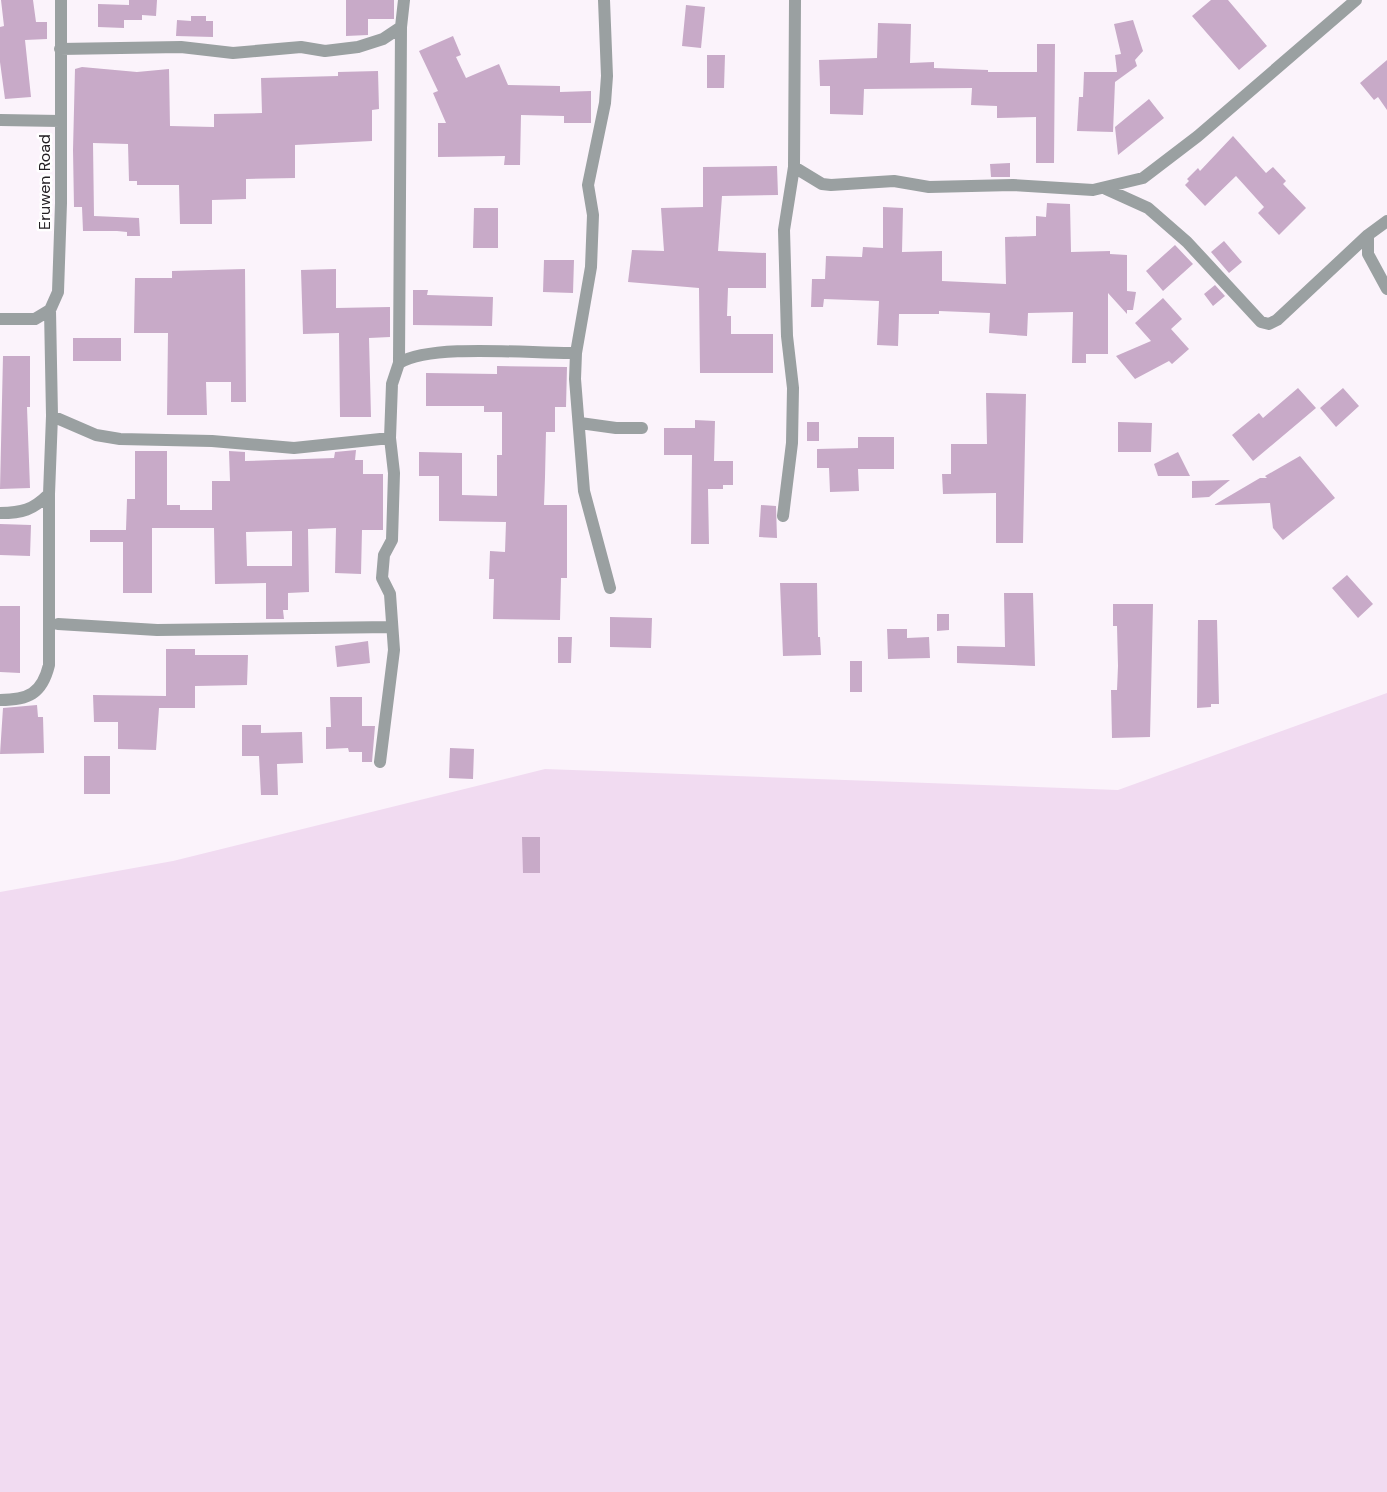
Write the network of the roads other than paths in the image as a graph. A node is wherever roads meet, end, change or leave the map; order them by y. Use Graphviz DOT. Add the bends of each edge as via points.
graph roads {
  1 [pos="61,0"];
  2 [pos="404,0"];
  3 [pos="604,0"];
  4 [pos="795,0"];
  5 [pos="1356,0"];
  6 [pos="401,27"];
  7 [pos="60,49"];
  8 [pos="0,120"];
  9 [pos="60,122"];
  10 [pos="794,167"];
  11 [pos="1106,189"];
  12 [pos="1387,220"];
  13 [pos="1368,235"];
  14 [pos="1387,289"];
  15 [pos="50,310"];
  16 [pos="0,319"];
  17 [pos="576,353"];
  18 [pos="399,363"];
  19 [pos="52,416"];
  20 [pos="580,423"];
  21 [pos="642,428"];
  22 [pos="390,438"];
  23 [pos="49,494"];
  24 [pos="0,513"];
  25 [pos="783,516"];
  26 [pos="610,588"];
  27 [pos="58,624"];
  28 [pos="392,627"];
  29 [pos="0,700"];
  30 [pos="380,762"];
  1 -- 7 [label="street, Eruwen Road"];
  2 -- 6 [label="street"];
  3 -- 17 [label="street" via="607,85 588,185 593,214 591,267"];
  4 -- 10 [label="street"];
  5 -- 11 [label="street" via="1198,136 1143,178"];
  6 -- 7 [label="street" via="383,39 358,47 325,51 301,47 233,53 181,47"];
  6 -- 18 [label="street"];
  7 -- 9 [label="street, Eruwen Road"];
  8 -- 9 [label="street"];
  9 -- 15 [label="street, Eruwen Road" via="60,260 58,291"];
  10 -- 11 [label="street" via="822,184 831,185 894,181 929,187"];
  10 -- 25 [label="street" via="784,230 787,336 793,388 792,443"];
  11 -- 13 [label="street" via="1148,208 1187,242 1248,311 1269,324"];
  12 -- 13 [label="street"];
  13 -- 14 [label="street" via="1368,254"];
  15 -- 16 [label="street" via="35,319"];
  15 -- 19 [label="street, Eruwen Road"];
  17 -- 18 [label="street" via="449,352 411,356"];
  17 -- 20 [label="street"];
  18 -- 22 [label="street" via="392,384"];
  19 -- 22 [label="street" via="96,435 120,439 294,448"];
  19 -- 23 [label="street, Eruwen Road"];
  20 -- 21 [label="street"];
  20 -- 26 [label="street" via="584,491"];
  22 -- 28 [label="street" via="394,473 392,540 384,555 382,578 390,594"];
  23 -- 24 [label="street" via="36,507 19,513"];
  23 -- 29 [label="street, Eruwen Road" via="48,671 40,690 31,697"];
  27 -- 28 [label="street" via="157,630"];
  28 -- 30 [label="street" via="394,650"];
}
